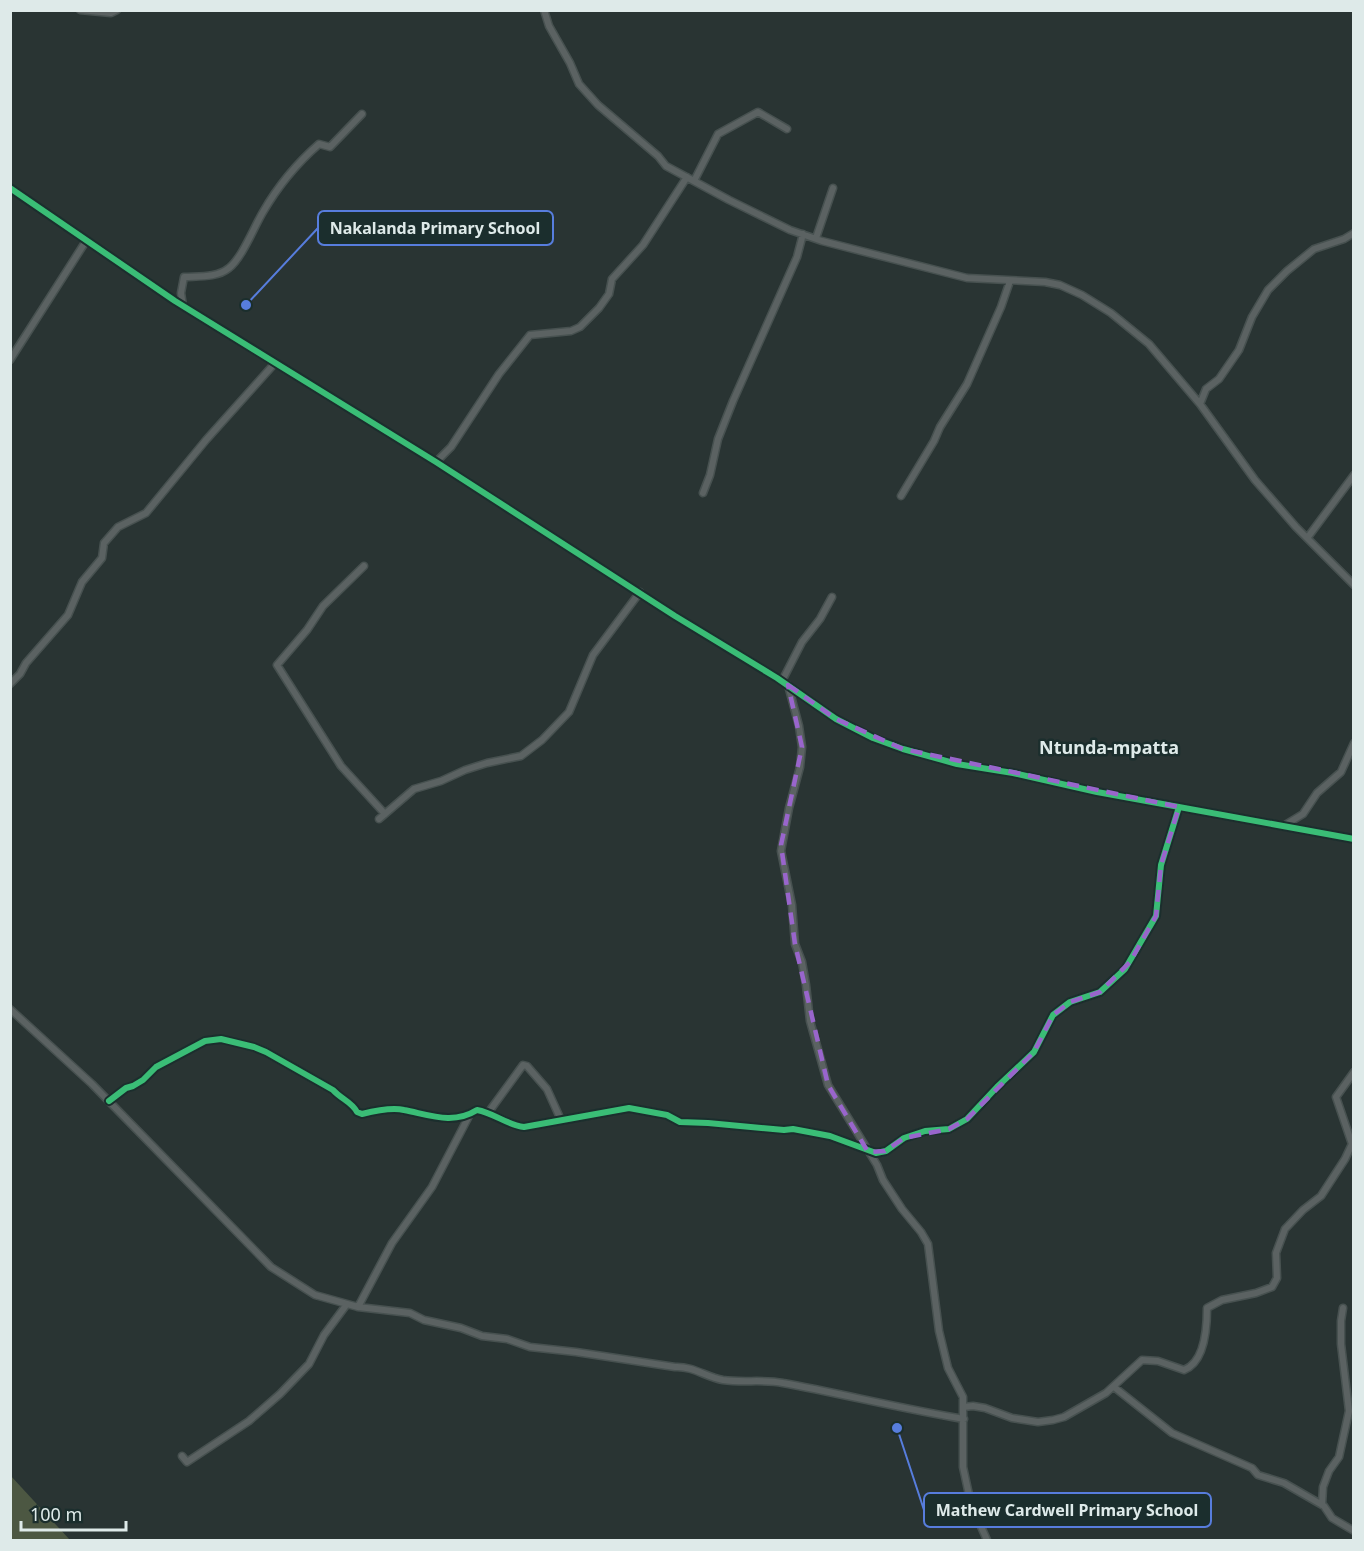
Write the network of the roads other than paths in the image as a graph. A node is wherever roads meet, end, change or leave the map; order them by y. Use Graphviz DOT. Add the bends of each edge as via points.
graph roads {
  1 [pos="80,10"];
  2 [pos="117,10"];
  3 [pos="544,10"];
  4 [pos="363,114"];
  5 [pos="787,129"];
  6 [pos="690,179"];
  7 [pos="10,188"];
  8 [pos="833,189"];
  9 [pos="1353,232"];
  10 [pos="803,234"];
  11 [pos="816,238"];
  12 [pos="86,241"];
  13 [pos="1010,281"];
  14 [pos="183,306"];
  15 [pos="10,360"];
  16 [pos="275,363"];
  17 [pos="1200,404"];
  18 [pos="436,462"];
  19 [pos="1353,475"];
  20 [pos="703,493"];
  21 [pos="901,496"];
  22 [pos="1308,537"];
  23 [pos="364,566"];
  24 [pos="1353,585"];
  25 [pos="640,592"];
  26 [pos="832,597"];
  27 [pos="785,683"];
  28 [pos="10,684"];
  29 [pos="1353,742"];
  30 [pos="1179,807"];
  31 [pos="385,814"];
  32 [pos="379,819"];
  33 [pos="1285,825"];
  34 [pos="1353,839"];
  35 [pos="10,1010"];
  36 [pos="1353,1072"];
  37 [pos="109,1101"];
  38 [pos="488,1113"];
  39 [pos="470,1116"];
  40 [pos="561,1120"];
  41 [pos="868,1152"];
  42 [pos="347,1304"];
  43 [pos="358,1306"];
  44 [pos="1343,1308"];
  45 [pos="1114,1387"];
  46 [pos="963,1407"];
  47 [pos="964,1419"];
  48 [pos="182,1456"];
  49 [pos="1322,1505"];
  50 [pos="1353,1531"];
  51 [pos="987,1540"];
  1 -- 2 [label="street"];
  3 -- 6 [label="street" via="579,84 666,166"];
  4 -- 14 [label="street" via="330,147 319,144 301,159 284,179 230,268 219,274 184,277"];
  5 -- 6 [label="street" via="758,112 732,125 718,134"];
  6 -- 10 [label="street"];
  6 -- 18 [label="street" via="643,245 612,279 609,294 599,308 572,331 530,335 451,447"];
  7 -- 12 [label="street"];
  8 -- 11 [label="street"];
  9 -- 17 [label="street" via="1314,249 1268,290 1239,350 1219,379 1206,389"];
  10 -- 11 [label="street"];
  10 -- 20 [label="street" via="797,257 718,439"];
  11 -- 13 [label="street" via="967,278"];
  12 -- 14 [label="street"];
  12 -- 15 [label="street"];
  13 -- 17 [label="street" via="1060,285 1111,314 1149,344"];
  13 -- 21 [label="street" via="968,384"];
  14 -- 16 [label="street"];
  16 -- 18 [label="street"];
  16 -- 28 [label="street" via="146,513 118,527 104,543 102,558 82,582 68,615"];
  17 -- 22 [label="street" via="1255,480"];
  18 -- 25 [label="street"];
  19 -- 22 [label="street"];
  22 -- 24 [label="street"];
  23 -- 31 [label="street" via="323,606 277,665 341,766"];
  25 -- 27 [label="street"];
  25 -- 31 [label="street" via="593,655 569,712 542,740 521,756 487,763 414,789"];
  26 -- 27 [label="street" via="802,642"];
  27 -- 30 [label="street" via="836,719 903,750"];
  27 -- 41 [label="street" via="802,747 781,845 795,944 802,962 810,1022 828,1085"];
  29 -- 33 [label="street" via="1341,772 1317,793 1303,814"];
  30 -- 33 [label="street"];
  30 -- 41 [label="street" via="1161,865 1156,916 1125,969 1100,992 1075,999 1053,1015 1034,1052 967,1119 949,1129 904,1138 885,1151"];
  31 -- 32 [label="street"];
  33 -- 34 [label="street"];
  35 -- 37 [label="street"];
  36 -- 45 [label="street" via="1336,1097 1352,1144 1321,1196 1285,1229 1276,1253 1277,1278 1272,1287 1222,1299 1207,1308 1201,1350 1189,1368 1142,1360"];
  37 -- 39 [label="street" via="184,1051 205,1041 221,1039 266,1052 333,1090 359,1113 403,1109 437,1118"];
  37 -- 42 [label="street" via="271,1267 315,1295"];
  38 -- 39 [label="street" via="477,1110"];
  38 -- 40 [label="street" via="524,1127"];
  38 -- 40 [label="street" via="523,1065 547,1089"];
  39 -- 43 [label="street" via="432,1187 392,1243"];
  40 -- 41 [label="street" via="641,1109 680,1122 830,1136"];
  41 -- 46 [label="street" via="902,1209 926,1239 939,1331 948,1368 963,1397"];
  42 -- 43 [label="street"];
  42 -- 48 [label="street" via="309,1364 280,1394 249,1421 187,1462"];
  43 -- 47 [label="street" via="410,1313 530,1347 685,1366 722,1380 783,1383"];
  44 -- 49 [label="street" via="1341,1344 1349,1411 1339,1457 1323,1487"];
  45 -- 46 [label="street" via="1064,1417 1038,1422 979,1407"];
  45 -- 49 [label="street" via="1172,1433 1252,1468 1258,1475 1284,1483"];
  46 -- 47 [label="street"];
  47 -- 51 [label="street" via="963,1467 971,1504"];
  49 -- 50 [label="street" via="1332,1518"];
}
